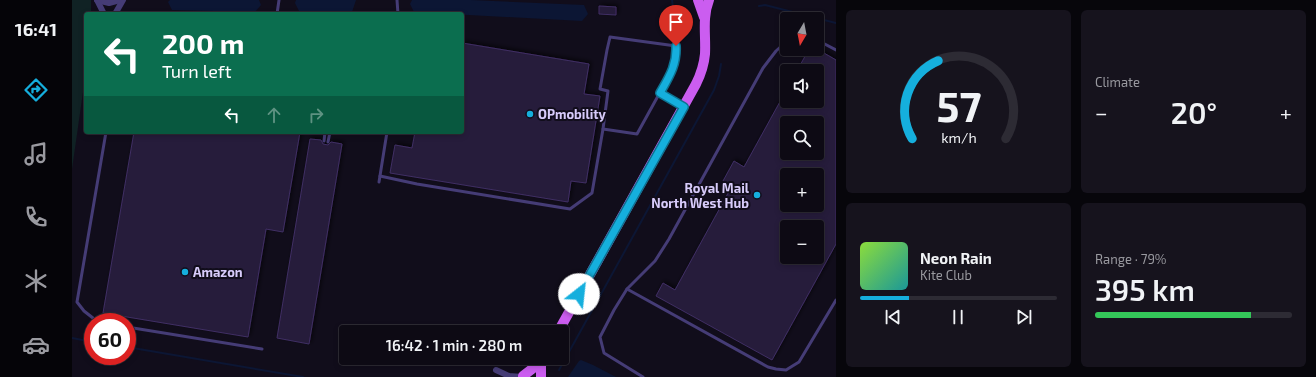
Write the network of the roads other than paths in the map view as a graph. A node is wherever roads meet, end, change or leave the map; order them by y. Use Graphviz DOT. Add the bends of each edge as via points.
graph roads {
  1 [pos="97,0"];
  2 [pos="120,0"];
  3 [pos="123,0"];
  4 [pos="279,0"];
  5 [pos="397,0"];
  6 [pos="698,0"];
  7 [pos="709,0"];
  8 [pos="103,12"];
  9 [pos="116,12"];
  10 [pos="277,12"];
  11 [pos="398,12"];
  12 [pos="704,17"];
  13 [pos="824,44"];
  14 [pos="780,47"];
  15 [pos="836,50"];
  16 [pos="660,93"];
  17 [pos="684,107"];
  18 [pos="603,128"];
  19 [pos="106,134"];
  20 [pos="325,134"];
  21 [pos="330,134"];
  22 [pos="387,134"];
  23 [pos="324,141"];
  24 [pos="328,142"];
  25 [pos="380,176"];
  26 [pos="379,182"];
  27 [pos="627,289"];
  28 [pos="836,300"];
  29 [pos="87,313"];
  30 [pos="562,325"];
  31 [pos="136,328"];
  32 [pos="262,349"];
  33 [pos="536,365"];
  34 [pos="542,365"];
  35 [pos="502,377"];
  36 [pos="522,377"];
  37 [pos="532,377"];
  38 [pos="541,377"];
  39 [pos="643,377"];
  1 -- 2 [label="street" via="109,3"];
  1 -- 8 [label="street"];
  3 -- 9 [label="street"];
  4 -- 10 [label="lane"];
  5 -- 11 [label="lane"];
  6 -- 12 [label="main road"];
  7 -- 12 [label="main road"];
  12 -- 17 [label="main road" via="703,66"];
  13 -- 15 [label="lane"];
  14 -- 27 [label="lane" via="763,68 662,250"];
  16 -- 17 [label="lane"];
  16 -- 18 [label="lane" via="637,134"];
  16 -- 18 [label="lane" via="674,67 676,46 610,37 600,89 608,91"];
  17 -- 30 [label="main road"];
  18 -- 25 [label="lane" via="592,193 570,209"];
  19 -- 29 [label="lane" via="77,302"];
  20 -- 23 [label="lane"];
  21 -- 24 [label="lane"];
  22 -- 25 [label="lane"];
  25 -- 26 [label="lane"];
  27 -- 28 [label="lane" via="768,367 786,370 799,362"];
  27 -- 39 [label="lane" via="600,336 604,352"];
  31 -- 32 [label="lane"];
  33 -- 36 [label="main road"];
  34 -- 38 [label="main road"];
  35 -- 36 [label="street" via="496,370 509,376"];
  36 -- 37 [label="main road"];
}
